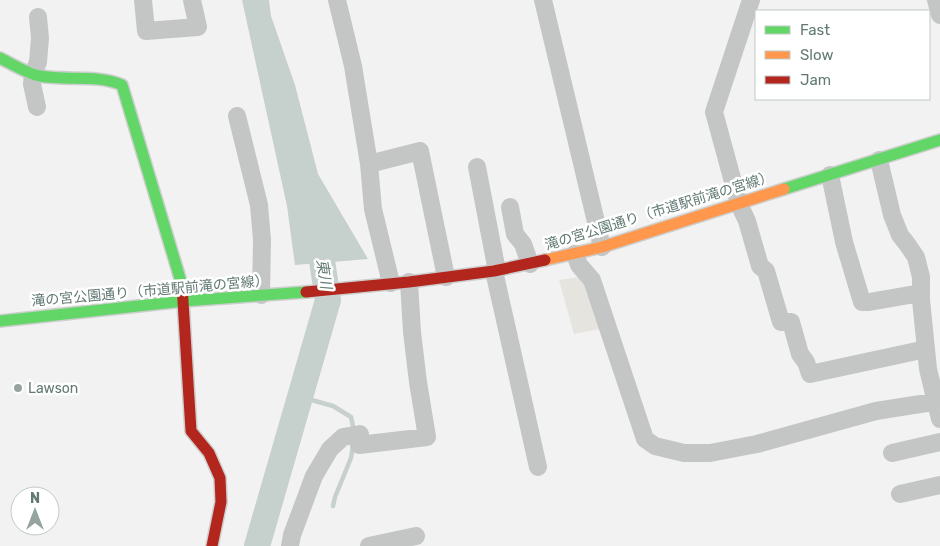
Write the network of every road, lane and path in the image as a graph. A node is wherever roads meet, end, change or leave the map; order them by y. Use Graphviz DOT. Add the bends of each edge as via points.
graph roads {
  1 [pos="144,0"];
  2 [pos="192,0"];
  3 [pos="337,0"];
  4 [pos="543,0"];
  5 [pos="751,0"];
  6 [pos="936,0"];
  7 [pos="940,15"];
  8 [pos="38,17"];
  9 [pos="0,58"];
  10 [pos="33,74"];
  11 [pos="37,106"];
  12 [pos="237,116"];
  13 [pos="940,140"];
  14 [pos="879,160"];
  15 [pos="368,164"];
  16 [pos="477,167"];
  17 [pos="830,175"];
  18 [pos="739,204"];
  19 [pos="510,207"];
  20 [pos="602,247"];
  21 [pos="575,254"];
  22 [pos="530,264"];
  23 [pos="496,271"];
  24 [pos="446,277"];
  25 [pos="409,282"];
  26 [pos="386,284"];
  27 [pos="921,293"];
  28 [pos="261,295"];
  29 [pos="184,301"];
  30 [pos="0,320"];
  31 [pos="926,349"];
  32 [pos="939,407"];
  33 [pos="940,442"];
  34 [pos="892,453"];
  35 [pos="538,467"];
  36 [pos="940,485"];
  37 [pos="900,494"];
  38 [pos="416,536"];
  39 [pos="212,546"];
  40 [pos="290,546"];
  41 [pos="369,546"];
  1 -- 2 [label="street" via="146,31 198,28"];
  3 -- 15 [label="street" via="353,66"];
  4 -- 20 [label="street"];
  5 -- 18 [label="street" via="714,112"];
  6 -- 7 [label="street"];
  8 -- 10 [label="street" via="38,62"];
  9 -- 10 [label="street"];
  10 -- 11 [label="street"];
  10 -- 29 [label="street" via="98,79 122,85 182,283"];
  12 -- 28 [label="street" via="259,205"];
  13 -- 14 [label="street, 滝の宮公園通り（市道駅前滝の宮線）"];
  14 -- 17 [label="street, 滝の宮公園通り（市道駅前滝の宮線）"];
  14 -- 27 [label="street" via="892,215 900,235 916,257"];
  15 -- 24 [label="street" via="420,151"];
  15 -- 26 [label="street"];
  16 -- 23 [label="street"];
  17 -- 18 [label="street, 滝の宮公園通り（市道駅前滝の宮線）"];
  17 -- 27 [label="street" via="844,242 862,302"];
  18 -- 20 [label="street, 滝の宮公園通り（市道駅前滝の宮線）"];
  18 -- 31 [label="street" via="760,266 766,272 781,322 791,322 800,354 810,374"];
  19 -- 22 [label="street" via="514,234 523,244"];
  20 -- 21 [label="street, 滝の宮公園通り（市道駅前滝の宮線）"];
  21 -- 22 [label="street, 滝の宮公園通り（市道駅前滝の宮線）"];
  21 -- 32 [label="street" via="579,265 592,280 645,439 655,446 684,453 710,452 757,444 876,411"];
  22 -- 23 [label="street, 滝の宮公園通り（市道駅前滝の宮線）"];
  23 -- 24 [label="street, 滝の宮公園通り（市道駅前滝の宮線）"];
  23 -- 35 [label="street"];
  24 -- 25 [label="street, 滝の宮公園通り（市道駅前滝の宮線）"];
  25 -- 26 [label="street, 滝の宮公園通り（市道駅前滝の宮線）"];
  25 -- 40 [label="street" via="412,332 427,437 359,445 352,436 330,449 314,476"];
  26 -- 28 [label="street, 滝の宮公園通り（市道駅前滝の宮線）"];
  27 -- 31 [label="street"];
  28 -- 29 [label="street, 滝の宮公園通り（市道駅前滝の宮線）"];
  29 -- 30 [label="street, 滝の宮公園通り（市道駅前滝の宮線）"];
  29 -- 39 [label="street" via="191,430 208,452 220,478 221,502"];
  31 -- 32 [label="street"];
  33 -- 34 [label="street"];
  36 -- 37 [label="street"];
  38 -- 41 [label="street"];
}
